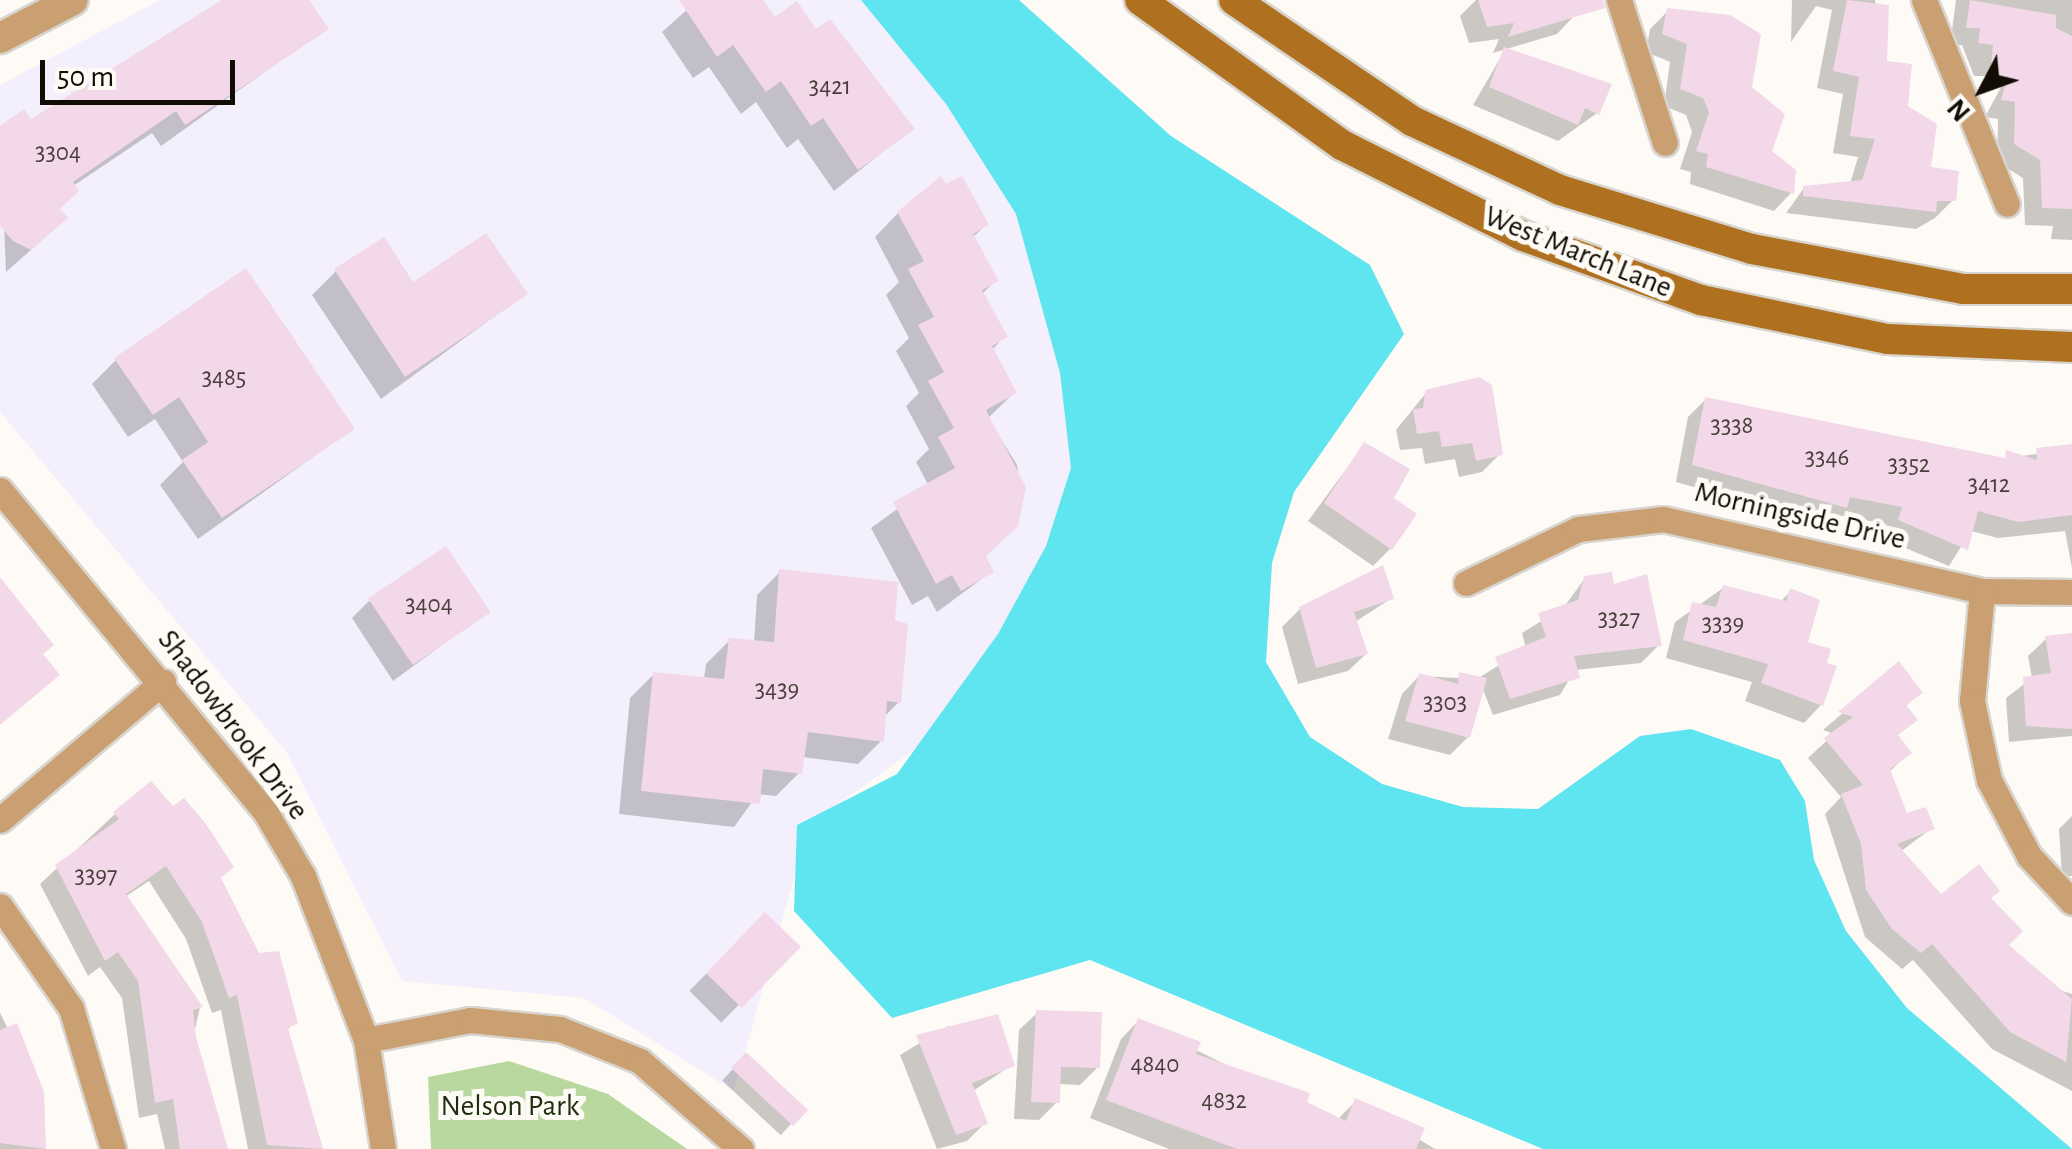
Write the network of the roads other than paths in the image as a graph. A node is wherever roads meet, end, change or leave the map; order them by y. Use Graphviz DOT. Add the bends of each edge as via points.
graph roads {
  1 [pos="73,0"];
  2 [pos="1140,0"];
  3 [pos="1234,0"];
  4 [pos="1620,0"];
  5 [pos="1924,0"];
  6 [pos="0,38"];
  7 [pos="1664,144"];
  8 [pos="2008,204"];
  9 [pos="2072,290"];
  10 [pos="2072,347"];
  11 [pos="0,490"];
  12 [pos="1466,583"];
  13 [pos="1982,591"];
  14 [pos="2072,592"];
  15 [pos="163,682"];
  16 [pos="0,820"];
  17 [pos="2072,902"];
  18 [pos="0,906"];
  19 [pos="366,1040"];
  20 [pos="113,1149"];
  21 [pos="384,1149"];
  22 [pos="742,1149"];
  1 -- 6 [label="street"];
  2 -- 10 [label="main road, West March Lane" via="1342,145 1524,236 1701,300 1869,335"];
  3 -- 9 [label="main road, West March Lane" via="1412,121 1560,190 1752,249 1963,289"];
  4 -- 7 [label="street"];
  5 -- 8 [label="street"];
  11 -- 15 [label="street, Shadowbrook Drive"];
  12 -- 13 [label="street, Morningside Drive" via="1578,529 1663,519"];
  13 -- 14 [label="street, Morningside Drive"];
  13 -- 17 [label="street" via="1972,701 1985,767 2022,844"];
  15 -- 16 [label="street"];
  15 -- 19 [label="street, Shadowbrook Drive" via="266,813 303,876"];
  18 -- 20 [label="street" via="71,1008"];
  19 -- 21 [label="street, Shadowbrook Drive"];
  19 -- 22 [label="street" via="470,1020 560,1028 640,1061"];
}
